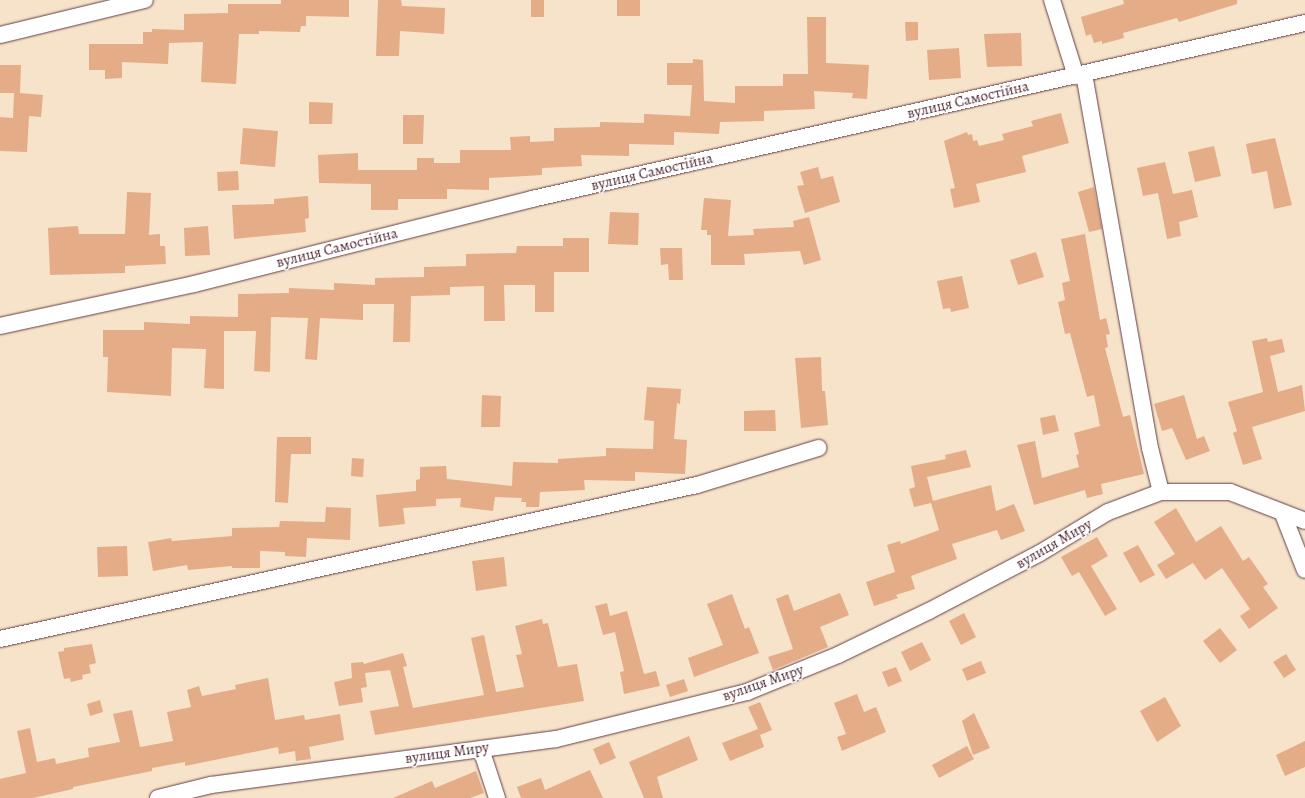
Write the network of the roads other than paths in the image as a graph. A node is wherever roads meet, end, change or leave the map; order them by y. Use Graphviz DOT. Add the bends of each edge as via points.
graph roads {
  1 [pos="145,0"];
  2 [pos="1052,0"];
  3 [pos="1305,23"];
  4 [pos="0,35"];
  5 [pos="1080,75"];
  6 [pos="0,326"];
  7 [pos="818,448"];
  8 [pos="1161,492"];
  9 [pos="1283,514"];
  10 [pos="1305,521"];
  11 [pos="1305,570"];
  12 [pos="0,639"];
  13 [pos="480,749"];
  14 [pos="158,798"];
  15 [pos="497,798"];
  1 -- 4 [label="street"];
  2 -- 5 [label="street"];
  3 -- 5 [label="street, вулиця Самостійна"];
  5 -- 6 [label="street, вулиця Самостійна" via="532,199 194,284"];
  5 -- 8 [label="street" via="1150,448"];
  7 -- 12 [label="street" via="697,485"];
  8 -- 9 [label="street, вулиця Миру" via="1230,492"];
  8 -- 13 [label="street, вулиця Миру" via="1108,512 1040,553 838,655 747,692 556,739"];
  9 -- 10 [label="street, вулиця Миру"];
  9 -- 11 [label="street"];
  13 -- 14 [label="street, вулиця Миру" via="210,785"];
  13 -- 15 [label="street"];
}
